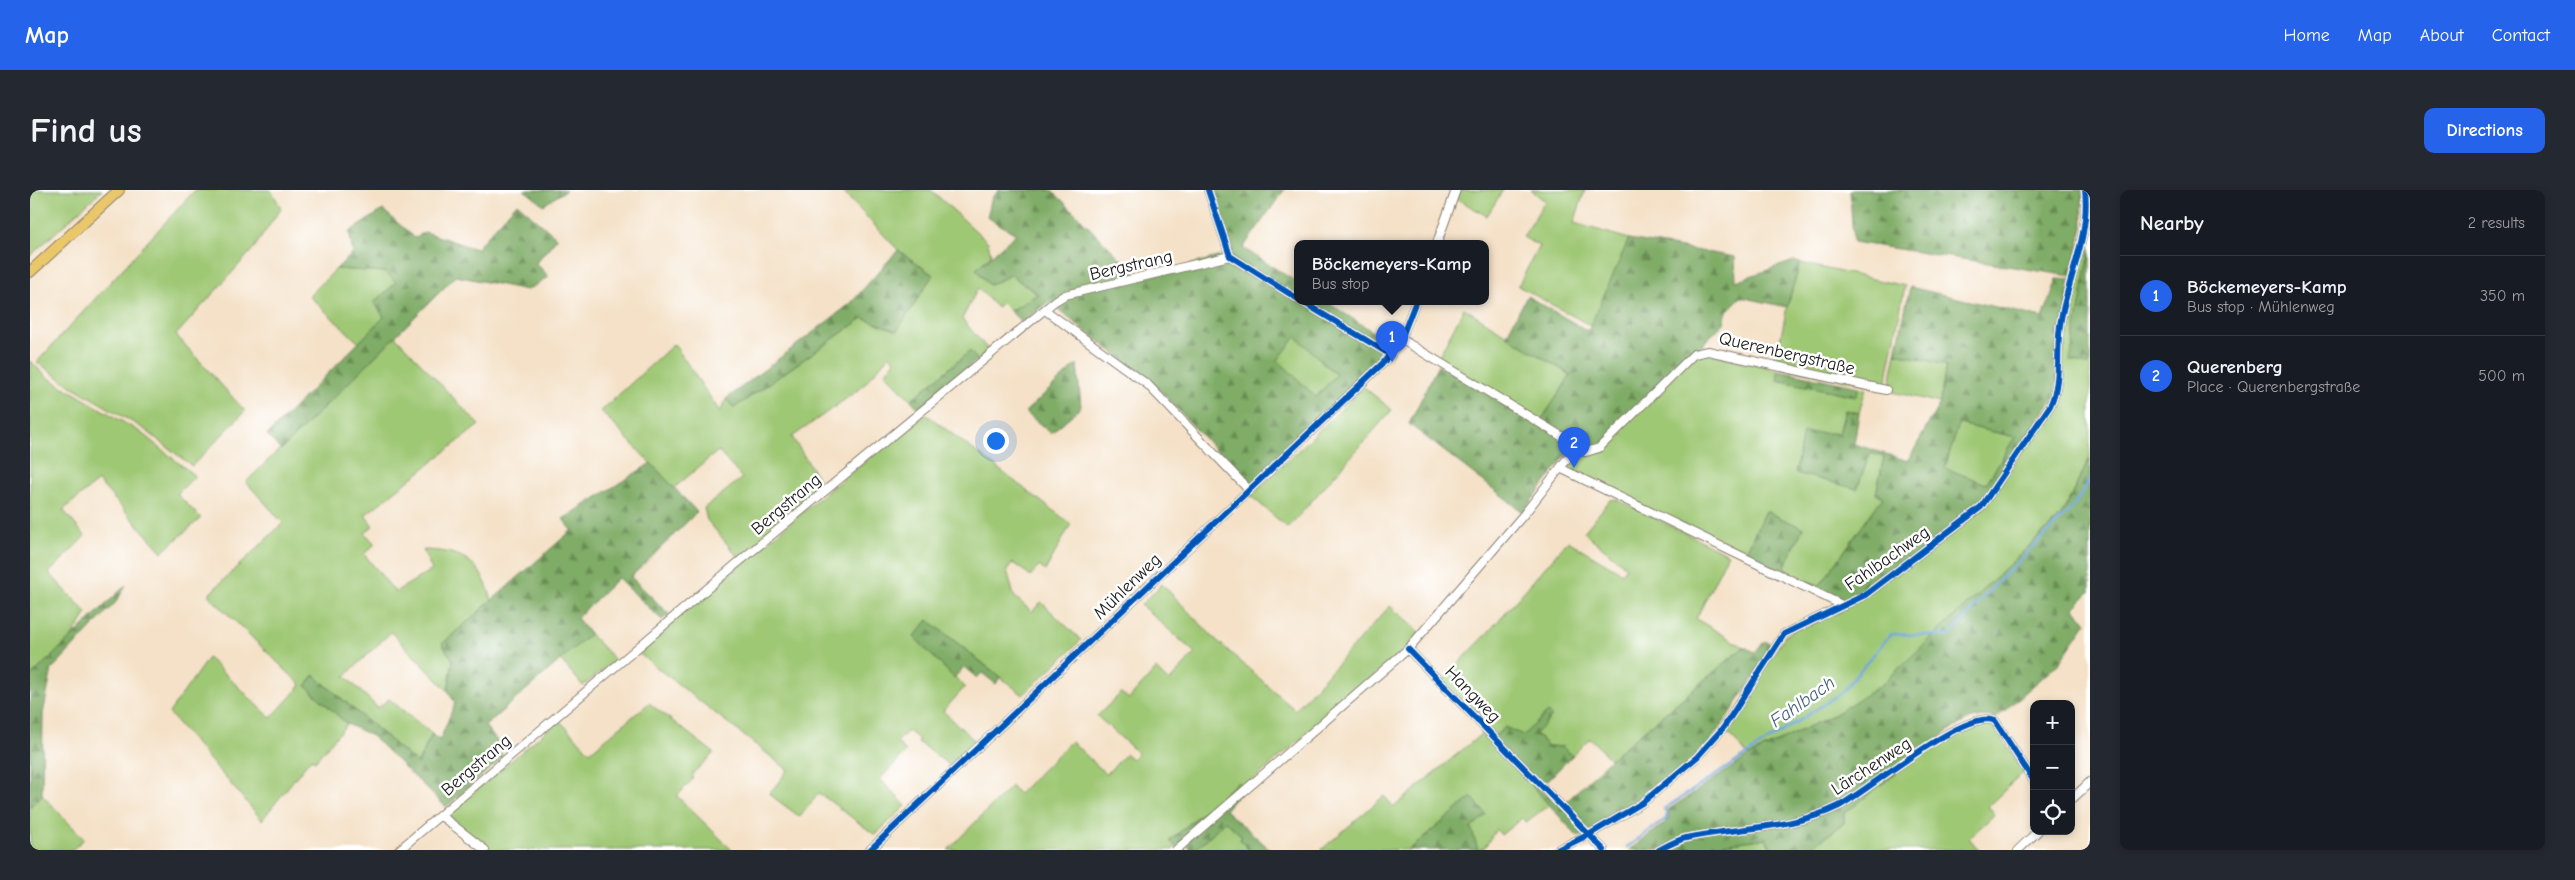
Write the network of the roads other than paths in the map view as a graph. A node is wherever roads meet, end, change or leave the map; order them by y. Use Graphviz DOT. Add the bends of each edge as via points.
graph roads {
  1 [pos="119,190"];
  2 [pos="1208,190"];
  3 [pos="1456,190"];
  4 [pos="2085,190"];
  5 [pos="1438,240"];
  6 [pos="1230,256"];
  7 [pos="30,272"];
  8 [pos="1294,296"];
  9 [pos="1308,305"];
  10 [pos="1414,305"];
  11 [pos="1045,310"];
  12 [pos="1400,339"];
  13 [pos="1391,355"];
  14 [pos="1886,390"];
  15 [pos="1572,449"];
  16 [pos="1562,469"];
  17 [pos="1249,490"];
  18 [pos="1844,606"];
  19 [pos="1408,649"];
  20 [pos="2030,775"];
  21 [pos="2090,782"];
  22 [pos="2075,796"];
  23 [pos="440,815"];
  24 [pos="1590,834"];
  25 [pos="2034,835"];
  26 [pos="399,850"];
  27 [pos="485,850"];
  28 [pos="870,850"];
  29 [pos="1176,850"];
  30 [pos="1557,850"];
  31 [pos="1604,850"];
  32 [pos="1658,850"];
  33 [pos="2018,850"];
  1 -- 7 [label="main road"];
  2 -- 6 [label="street"];
  3 -- 5 [label="street"];
  4 -- 18 [label="street, Fahlbachweg" via="2085,226 2061,320 2057,385 2050,406 1981,507 1907,565"];
  6 -- 8 [label="street"];
  6 -- 11 [label="street, Bergstrang" via="1065,295"];
  9 -- 13 [label="street"];
  10 -- 12 [label="street"];
  11 -- 17 [label="street" via="1148,385"];
  11 -- 23 [label="street, Bergstrang" via="727,572"];
  12 -- 13 [label="street, Mühlenweg"];
  12 -- 15 [label="street" via="1566,439"];
  13 -- 17 [label="street, Mühlenweg"];
  14 -- 15 [label="street, Querenbergstraße" via="1701,351 1694,354 1599,448 1586,452"];
  15 -- 16 [label="street"];
  16 -- 18 [label="street"];
  16 -- 19 [label="street"];
  17 -- 28 [label="street, Mühlenweg"];
  18 -- 24 [label="street, Fahlbachweg" via="1784,634 1724,726 1697,757 1642,803"];
  19 -- 24 [label="street, Hangweg"];
  19 -- 29 [label="street"];
  20 -- 32 [label="street, Lärchenweg" via="1995,721 1989,718 1976,720 1948,734 1838,807 1792,822 1685,838"];
  21 -- 22 [label="street"];
  23 -- 26 [label="street, Bergstrang"];
  23 -- 27 [label="street"];
  24 -- 30 [label="street, Fahlbachweg"];
  24 -- 31 [label="street"];
  25 -- 33 [label="street"];
}
